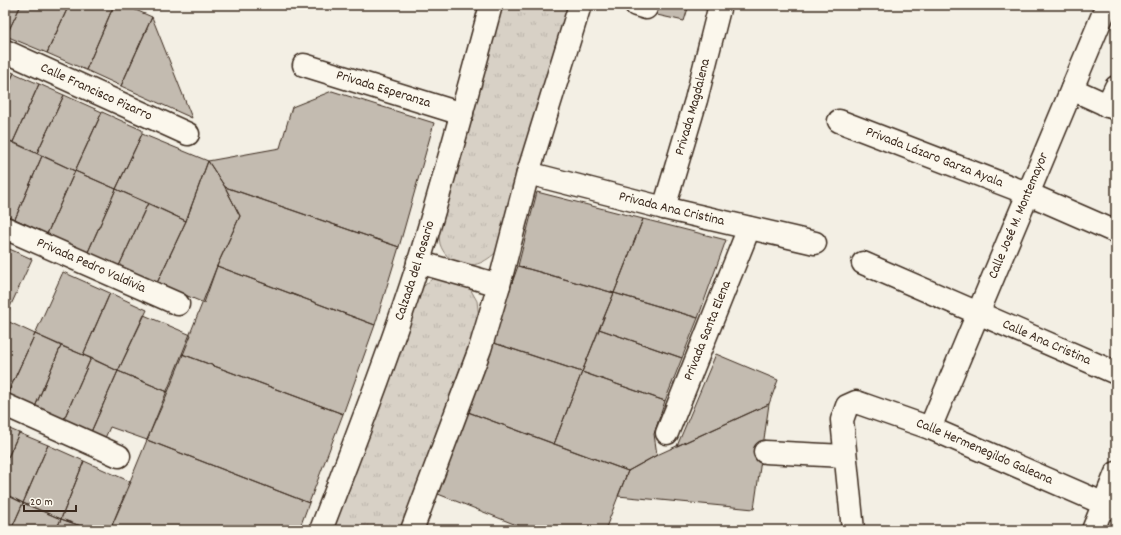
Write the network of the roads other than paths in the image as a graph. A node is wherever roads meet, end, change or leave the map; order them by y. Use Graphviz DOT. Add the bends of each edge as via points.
graph roads {
  1 [pos="490,5"];
  2 [pos="580,5"];
  3 [pos="720,5"];
  4 [pos="1108,5"];
  5 [pos="5,51"];
  6 [pos="304,66"];
  7 [pos="1072,89"];
  8 [pos="1113,100"];
  9 [pos="462,114"];
  10 [pos="839,121"];
  11 [pos="188,134"];
  12 [pos="528,173"];
  13 [pos="1029,194"];
  14 [pos="664,208"];
  15 [pos="5,228"];
  16 [pos="748,228"];
  17 [pos="1116,232"];
  18 [pos="816,243"];
  19 [pos="418,262"];
  20 [pos="863,263"];
  21 [pos="499,285"];
  22 [pos="178,304"];
  23 [pos="977,313"];
  24 [pos="1116,372"];
  25 [pos="5,405"];
  26 [pos="930,428"];
  27 [pos="667,433"];
  28 [pos="765,452"];
  29 [pos="119,456"];
  30 [pos="844,456"];
  31 [pos="1116,473"];
  32 [pos="1110,507"];
  33 [pos="321,530"];
  34 [pos="412,530"];
  35 [pos="853,530"];
  36 [pos="1093,530"];
  1 -- 9 [label="street, Calzada del Rosario"];
  2 -- 12 [label="street"];
  3 -- 14 [label="street, Privada Magdalena" via="696,100"];
  4 -- 7 [label="street, Calle José M. Montemayor"];
  5 -- 11 [label="street, Calle Francisco Pizarro"];
  6 -- 9 [label="street, Privada Esperanza"];
  7 -- 8 [label="street"];
  7 -- 13 [label="street, Calle José M. Montemayor"];
  9 -- 19 [label="street, Calzada del Rosario"];
  10 -- 13 [label="street, Privada Lázaro Garza Ayala"];
  12 -- 14 [label="street, Privada Ana Cristina"];
  12 -- 21 [label="street"];
  13 -- 17 [label="street, Privada Lázaro Garza Ayala"];
  13 -- 23 [label="street, Calle José M. Montemayor"];
  14 -- 16 [label="street, Privada Ana Cristina"];
  15 -- 22 [label="street, Privada Pedro Valdivia"];
  16 -- 18 [label="street, Privada Ana Cristina"];
  16 -- 27 [label="street, Privada Santa Elena"];
  19 -- 21 [label="street"];
  19 -- 33 [label="street, Calzada del Rosario"];
  20 -- 23 [label="street"];
  21 -- 34 [label="street" via="480,349"];
  23 -- 24 [label="street, Calle Ana Cristina"];
  23 -- 26 [label="street, Calle José M. Montemayor"];
  25 -- 29 [label="street"];
  26 -- 30 [label="street, Calle Hermenegildo Galeana" via="862,402 851,403 843,413"];
  26 -- 32 [label="street, Calle Hermenegildo Galeana"];
  28 -- 30 [label="street"];
  30 -- 35 [label="street"];
  31 -- 32 [label="street"];
  32 -- 36 [label="street"];
}
